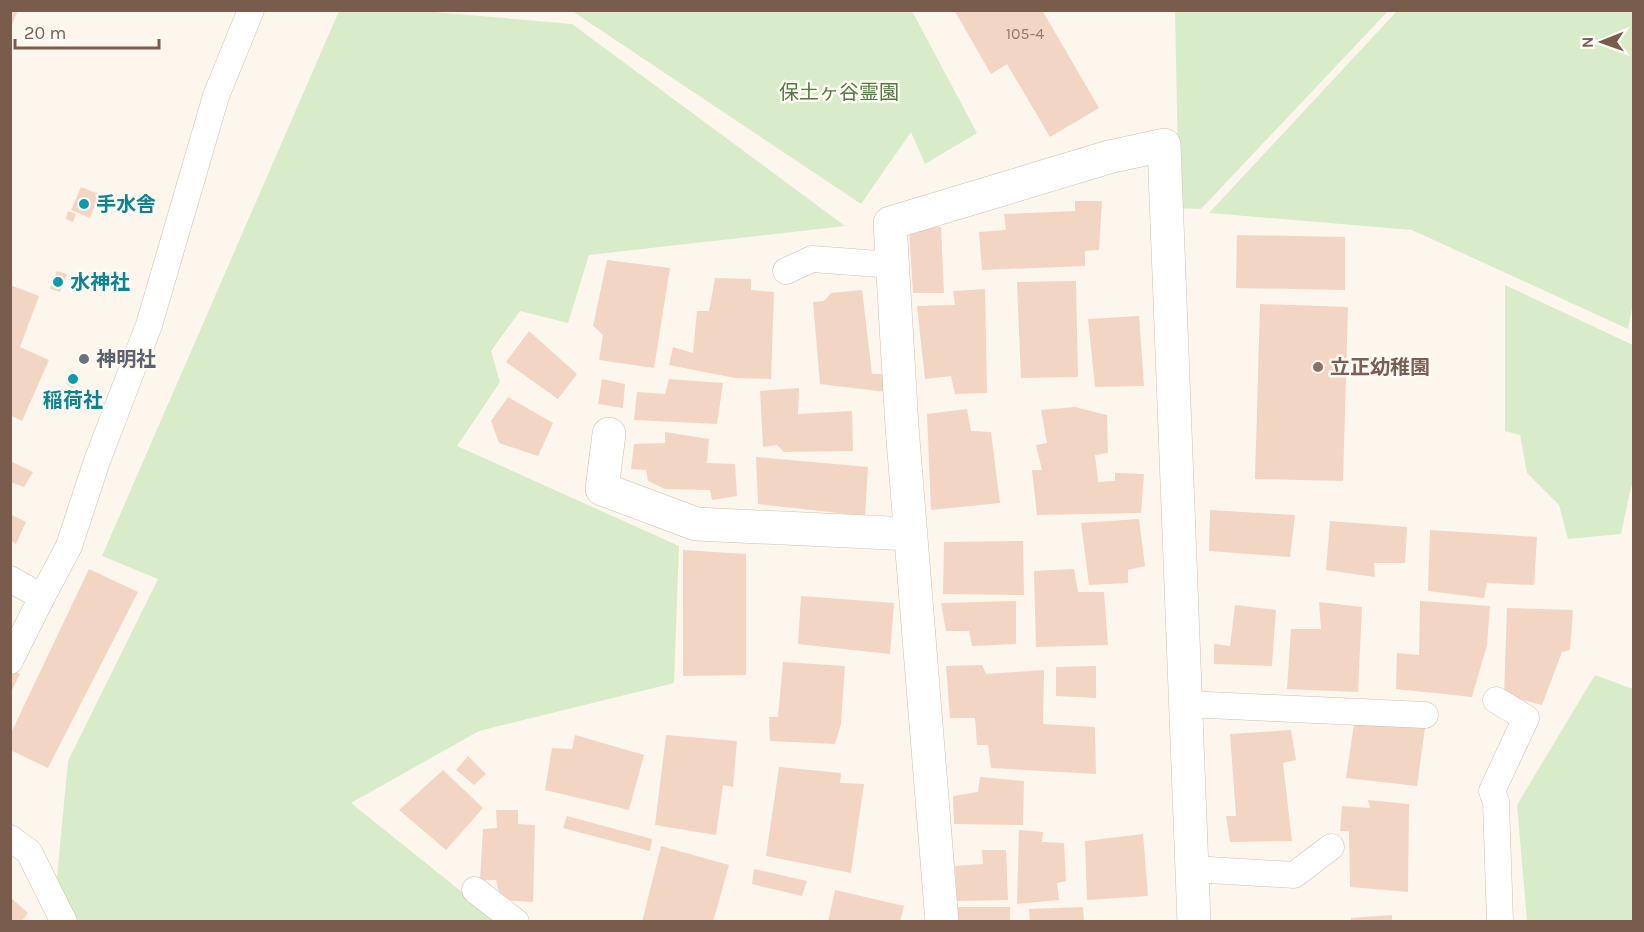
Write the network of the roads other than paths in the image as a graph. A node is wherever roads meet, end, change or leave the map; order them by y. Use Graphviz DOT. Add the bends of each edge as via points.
graph roads {
  1 [pos="251,10"];
  2 [pos="893,265"];
  3 [pos="786,271"];
  4 [pos="609,434"];
  5 [pos="912,534"];
  6 [pos="10,579"];
  7 [pos="42,597"];
  8 [pos="10,661"];
  9 [pos="1496,700"];
  10 [pos="1186,704"];
  11 [pos="1425,715"];
  12 [pos="10,838"];
  13 [pos="1330,847"];
  14 [pos="1192,869"];
  15 [pos="475,890"];
  16 [pos="64,921"];
  17 [pos="516,921"];
  18 [pos="942,921"];
  19 [pos="1194,921"];
  20 [pos="1500,921"];
  1 -- 7 [label="lane" via="216,96 149,325 69,546"];
  2 -- 3 [label="lane" via="812,259"];
  2 -- 5 [label="street"];
  2 -- 10 [label="street" via="890,223 1109,157 1164,145"];
  4 -- 5 [label="street" via="603,489 696,525"];
  5 -- 18 [label="street"];
  6 -- 7 [label="lane"];
  7 -- 8 [label="lane"];
  9 -- 20 [label="lane" via="1526,718 1492,791 1496,802"];
  10 -- 11 [label="lane"];
  10 -- 14 [label="street"];
  12 -- 16 [label="lane" via="29,852"];
  13 -- 14 [label="lane" via="1294,875"];
  14 -- 19 [label="street"];
  15 -- 17 [label="lane"];
}
